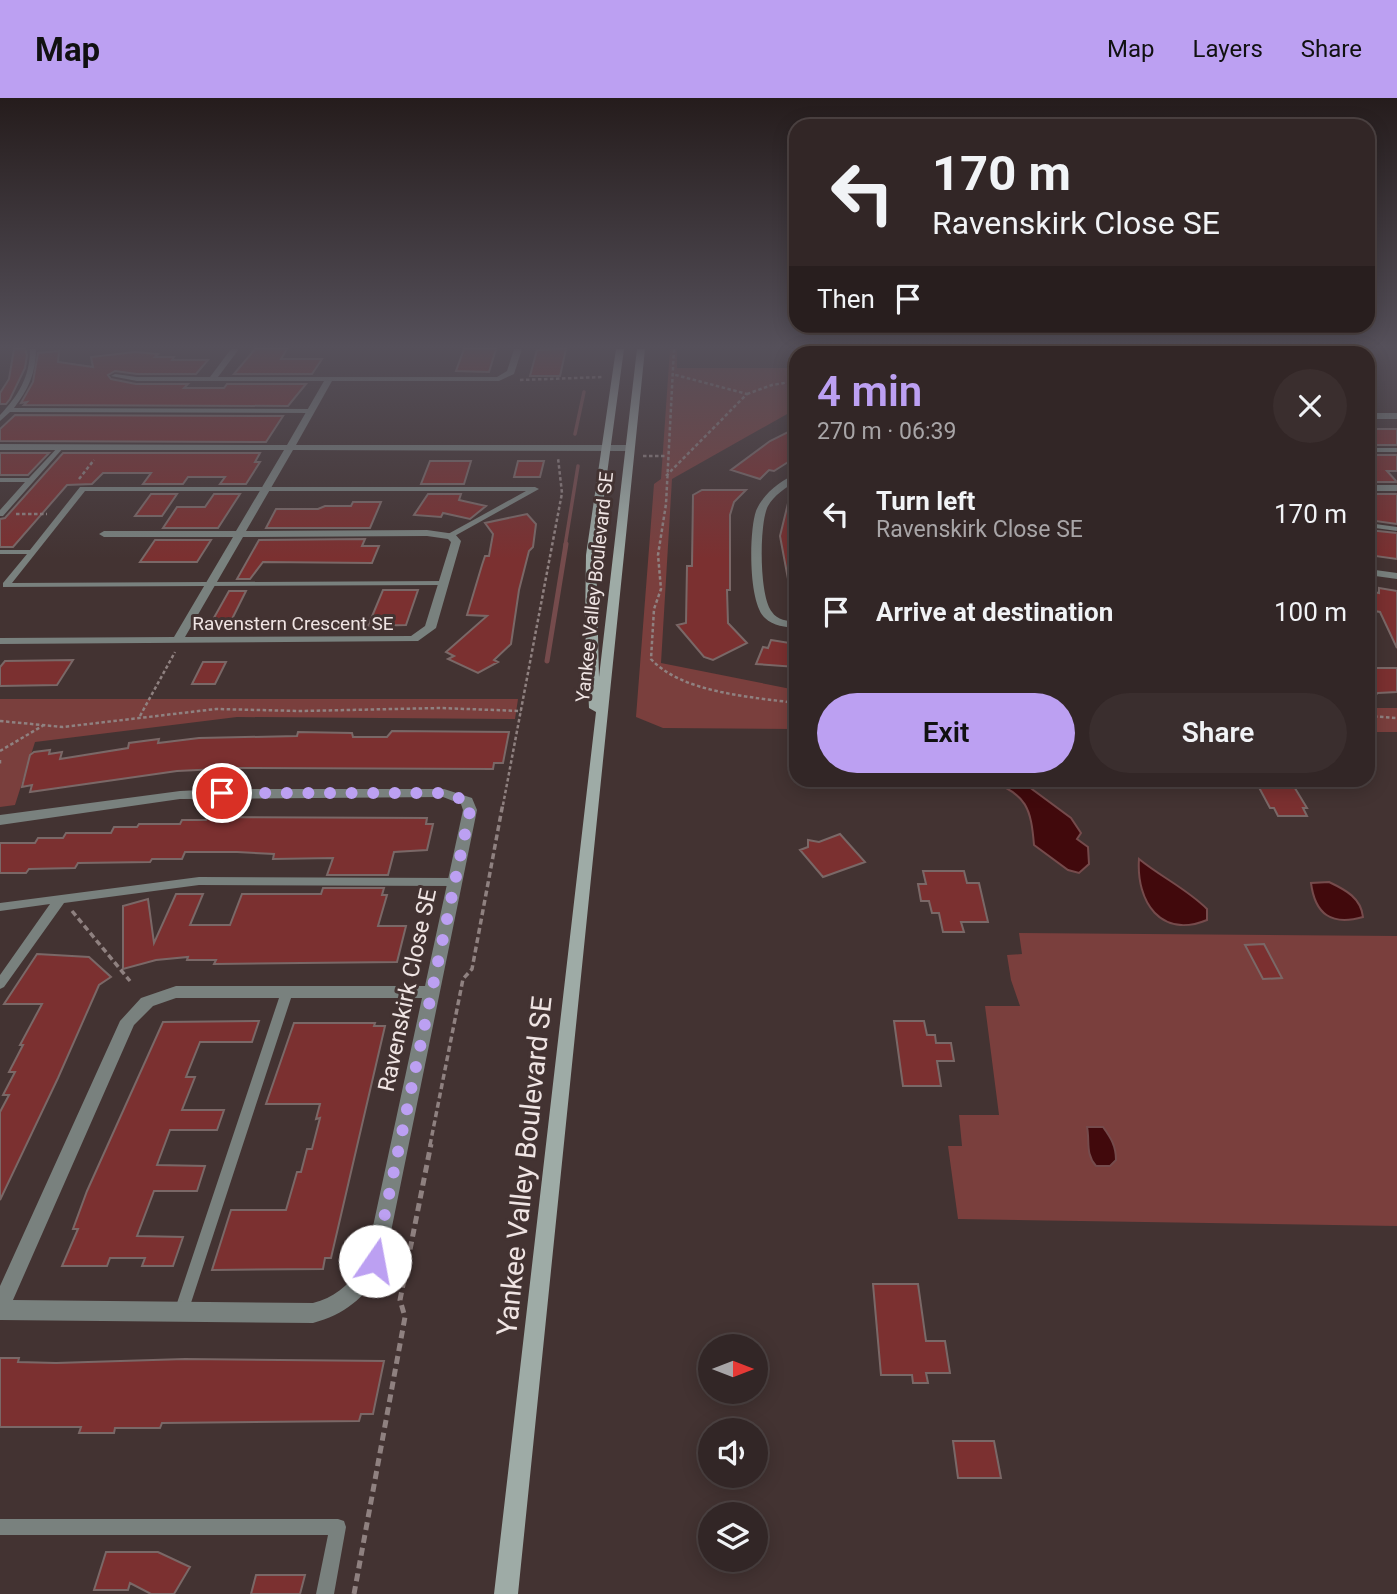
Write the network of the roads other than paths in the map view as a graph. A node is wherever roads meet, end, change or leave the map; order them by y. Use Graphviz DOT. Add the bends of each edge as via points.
graph roads {
  1 [pos="306,419"];
  2 [pos="610,419"];
  3 [pos="636,419"];
  4 [pos="0,447"];
  5 [pos="61,447"];
  6 [pos="290,447"];
  7 [pos="606,448"];
  8 [pos="1375,450"];
  9 [pos="1397,450"];
  10 [pos="634,452"];
  11 [pos="0,480"];
  12 [pos="31,480"];
  13 [pos="789,482"];
  14 [pos="1375,488"];
  15 [pos="1397,488"];
  16 [pos="264,489"];
  17 [pos="0,514"];
  18 [pos="1375,526"];
  19 [pos="1397,529"];
  20 [pos="237,533"];
  21 [pos="104,534"];
  22 [pos="451,536"];
  23 [pos="0,552"];
  24 [pos="32,552"];
  25 [pos="1375,573"];
  26 [pos="1397,576"];
  27 [pos="444,583"];
  28 [pos="209,584"];
  29 [pos="789,623"];
  30 [pos="0,641"];
  31 [pos="176,646"];
  32 [pos="597,745"];
  33 [pos="0,820"];
  34 [pos="455,882"];
  35 [pos="61,898"];
  36 [pos="0,907"];
  37 [pos="0,984"];
  38 [pos="287,992"];
  39 [pos="432,992"];
  40 [pos="0,1309"];
  41 [pos="181,1312"];
  42 [pos="0,1527"];
  43 [pos="325,1594"];
  44 [pos="506,1594"];
  1 -- 6 [label="street"];
  2 -- 7 [label="street, Yankee Valley Boulevard SE"];
  3 -- 10 [label="street, Yankee Valley Boulevard SE"];
  4 -- 5 [label="street"];
  5 -- 6 [label="street"];
  5 -- 12 [label="lane"];
  6 -- 7 [label="street"];
  6 -- 16 [label="street"];
  7 -- 10 [label="street"];
  7 -- 32 [label="street, Yankee Valley Boulevard SE" via="591,555"];
  8 -- 9 [label="lane"];
  10 -- 32 [label="street, Yankee Valley Boulevard SE"];
  11 -- 12 [label="lane"];
  12 -- 17 [label="lane"];
  13 -- 29 [label="street" via="761,511 757,533 762,606 772,618"];
  14 -- 15 [label="street"];
  16 -- 20 [label="street"];
  16 -- 22 [label="lane" via="535,489"];
  16 -- 24 [label="lane" via="83,489"];
  18 -- 19 [label="lane"];
  20 -- 21 [label="street"];
  20 -- 22 [label="street"];
  20 -- 28 [label="street"];
  22 -- 27 [label="street, Ravenstern Crescent SE" via="456,541"];
  23 -- 24 [label="lane"];
  24 -- 28 [label="lane" via="6,585"];
  25 -- 26 [label="street"];
  27 -- 28 [label="lane"];
  27 -- 31 [label="street, Ravenstern Crescent SE" via="430,628 414,639"];
  28 -- 31 [label="street"];
  30 -- 31 [label="street, Ravenstern Crescent SE"];
  32 -- 44 [label="street, Yankee Valley Boulevard SE"];
  33 -- 34 [label="street, Ravenskirk Close SE" via="180,795 444,793 467,801 470,810"];
  34 -- 35 [label="lane" via="199,881"];
  34 -- 39 [label="street, Ravenskirk Close SE"];
  35 -- 36 [label="lane"];
  35 -- 37 [label="lane"];
  38 -- 39 [label="street"];
  38 -- 40 [label="street" via="176,992 136,1011"];
  38 -- 41 [label="lane"];
  39 -- 41 [label="street, Ravenskirk Close SE" via="375,1261 364,1282 331,1310 313,1313"];
  40 -- 41 [label="street, Ravenskirk Close SE"];
  42 -- 43 [label="lane" via="338,1527"];
}
